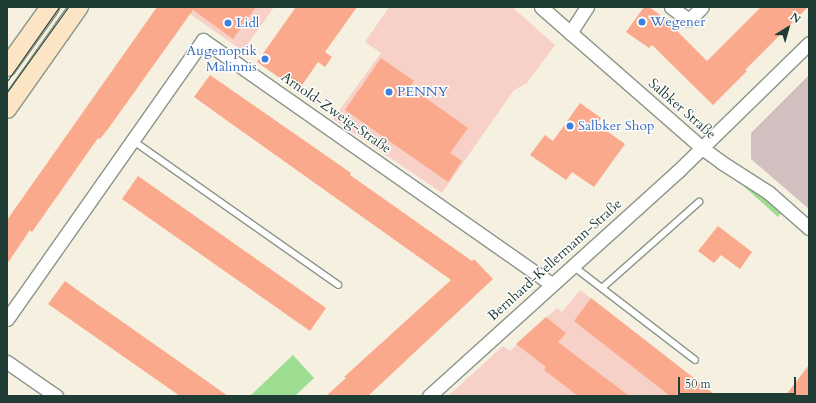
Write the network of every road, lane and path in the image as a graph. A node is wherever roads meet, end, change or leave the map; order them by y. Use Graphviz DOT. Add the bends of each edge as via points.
graph roads {
  1 [pos="50,7"];
  2 [pos="79,7"];
  3 [pos="541,7"];
  4 [pos="587,7"];
  5 [pos="671,7"];
  6 [pos="702,7"];
  7 [pos="570,32"];
  8 [pos="809,43"];
  9 [pos="7,67"];
  10 [pos="7,109"];
  11 [pos="132,140"];
  12 [pos="702,148"];
  13 [pos="699,202"];
  14 [pos="809,228"];
  15 [pos="572,265"];
  16 [pos="552,284"];
  17 [pos="338,285"];
  18 [pos="602,288"];
  19 [pos="7,319"];
  20 [pos="695,360"];
  21 [pos="7,362"];
  22 [pos="56,396"];
  23 [pos="429,396"];
  1 -- 9 [label="main road"];
  2 -- 10 [label="main road"];
  3 -- 7 [label="street, Salbker Straße"];
  4 -- 7 [label="street"];
  5 -- 6 [label="street" via="689,20"];
  7 -- 12 [label="street, Salbker Straße"];
  8 -- 12 [label="street, Bernhard-Kellermann-Straße"];
  11 -- 16 [label="street, Arnold-Zweig-Straße" via="203,40"];
  11 -- 17 [label="lane"];
  11 -- 19 [label="street, Arnold-Zweig-Straße"];
  12 -- 14 [label="street, Salbker Straße" via="768,192"];
  12 -- 15 [label="street, Bernhard-Kellermann-Straße"];
  13 -- 18 [label="lane"];
  15 -- 16 [label="street, Bernhard-Kellermann-Straße"];
  15 -- 18 [label="lane"];
  16 -- 23 [label="street, Bernhard-Kellermann-Straße"];
  18 -- 20 [label="lane"];
  21 -- 22 [label="street"];
}
